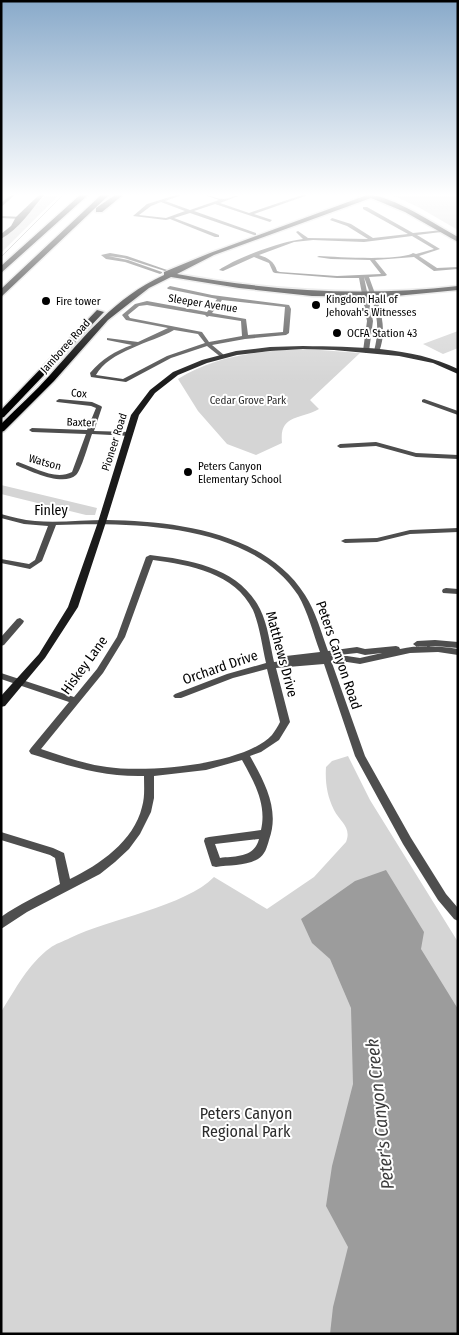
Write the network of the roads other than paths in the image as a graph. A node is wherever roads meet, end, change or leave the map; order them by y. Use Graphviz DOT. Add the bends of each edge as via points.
graph roads {
  1 [pos="16,257"];
  2 [pos="40,257"];
  3 [pos="107,257"];
  4 [pos="125,257"];
  5 [pos="201,257"];
  6 [pos="204,257"];
  7 [pos="249,257"];
  8 [pos="259,257"];
  9 [pos="327,257"];
  10 [pos="386,257"];
  11 [pos="418,257"];
  12 [pos="372,259"];
  13 [pos="458,268"];
  14 [pos="221,270"];
  15 [pos="1,271"];
  16 [pos="167,272"];
  17 [pos="364,277"];
  18 [pos="458,284"];
  19 [pos="170,288"];
  20 [pos="458,288"];
  21 [pos="369,293"];
  22 [pos="1,294"];
  23 [pos="220,299"];
  24 [pos="207,315"];
  25 [pos="173,328"];
  26 [pos="286,333"];
  27 [pos="245,337"];
  28 [pos="109,339"];
  29 [pos="138,344"];
  30 [pos="208,344"];
  31 [pos="366,350"];
  32 [pos="376,351"];
  33 [pos="222,356"];
  34 [pos="458,372"];
  35 [pos="59,401"];
  36 [pos="424,401"];
  37 [pos="458,414"];
  38 [pos="1,415"];
  39 [pos="1,429"];
  40 [pos="32,430"];
  41 [pos="90,432"];
  42 [pos="130,434"];
  43 [pos="340,446"];
  44 [pos="458,457"];
  45 [pos="18,464"];
  46 [pos="1,516"];
  47 [pos="102,522"];
  48 [pos="52,523"];
  49 [pos="458,530"];
  50 [pos="345,541"];
  51 [pos="150,557"];
  52 [pos="1,561"];
  53 [pos="446,591"];
  54 [pos="458,592"];
  55 [pos="20,622"];
  56 [pos="5,634"];
  57 [pos="1,643"];
  58 [pos="458,645"];
  59 [pos="458,652"];
  60 [pos="325,658"];
  61 [pos="272,665"];
  62 [pos="1,676"];
  63 [pos="19,683"];
  64 [pos="178,696"];
  65 [pos="76,701"];
  66 [pos="1,703"];
  67 [pos="245,756"];
  68 [pos="149,774"];
  69 [pos="266,834"];
  70 [pos="1,836"];
  71 [pos="66,886"];
  72 [pos="458,916"];
  73 [pos="1,924"];
  1 -- 15 [label="highway"];
  2 -- 22 [label="highway"];
  3 -- 16 [label="street"];
  4 -- 16 [label="street"];
  5 -- 16 [label="main road, Jamboree Road"];
  6 -- 16 [label="main road, Jamboree Road"];
  7 -- 14 [label="street"];
  8 -- 17 [label="street" via="273,264 275,272"];
  9 -- 12 [label="street"];
  10 -- 12 [label="street"];
  11 -- 13 [label="street" via="438,270"];
  12 -- 17 [label="street" via="386,273 384,276"];
  16 -- 21 [label="main road" via="257,289"];
  16 -- 38 [label="main road, Jamboree Road" via="140,283 107,305"];
  16 -- 39 [label="main road, Jamboree Road" via="111,312"];
  17 -- 21 [label="street"];
  18 -- 21 [label="main road"];
  19 -- 23 [label="street"];
  20 -- 21 [label="main road"];
  21 -- 31 [label="street" via="370,326"];
  21 -- 32 [label="street" via="382,321"];
  23 -- 24 [label="street"];
  23 -- 26 [label="street" via="287,306"];
  24 -- 25 [label="street, Sleeper Avenue" via="142,303 125,315 126,318"];
  24 -- 27 [label="street, Sleeper Avenue" via="244,320"];
  25 -- 29 [label="street"];
  25 -- 30 [label="street" via="200,334"];
  26 -- 27 [label="street"];
  27 -- 30 [label="street"];
  28 -- 29 [label="street"];
  29 -- 30 [label="street" via="111,355 93,376 124,381 169,357"];
  30 -- 33 [label="street"];
  31 -- 32 [label="street, Pioneer Road"];
  31 -- 33 [label="street, Pioneer Road" via="294,346"];
  32 -- 34 [label="street, Pioneer Road" via="426,359"];
  33 -- 42 [label="street, Pioneer Road" via="186,370 155,389 139,407"];
  35 -- 41 [label="street, Cox" via="98,405"];
  36 -- 37 [label="street"];
  40 -- 41 [label="street, Baxter"];
  41 -- 42 [label="street, Baxter"];
  41 -- 45 [label="street, Watson" via="75,473 68,477 46,474"];
  42 -- 47 [label="street, Pioneer Road"];
  43 -- 44 [label="street" via="376,444 416,455"];
  46 -- 48 [label="street, Finley" via="26,522"];
  47 -- 48 [label="street, Finley"];
  47 -- 60 [label="street, Peters Canyon Road" via="189,529 251,550 290,579 302,593"];
  47 -- 63 [label="street, Pioneer Road" via="73,607 60,631"];
  48 -- 52 [label="street" via="38,561 30,567"];
  49 -- 50 [label="street" via="410,532 377,540"];
  51 -- 61 [label="street, Matthews Drive" via="184,561 207,568 243,592 256,610"];
  51 -- 65 [label="street, Hiskey Lane" via="121,637 100,672"];
  53 -- 54 [label="street"];
  55 -- 56 [label="street"];
  56 -- 57 [label="street"];
  58 -- 60 [label="street" via="426,644 391,650 357,650"];
  59 -- 60 [label="street" via="410,650 360,662"];
  60 -- 61 [label="street, Orchard Drive"];
  60 -- 72 [label="street, Peters Canyon Road" via="360,756 380,795 442,897"];
  61 -- 64 [label="street, Orchard Drive" via="230,676"];
  61 -- 67 [label="street, Matthews Drive" via="285,722 283,730"];
  62 -- 63 [label="street"];
  63 -- 65 [label="street"];
  63 -- 66 [label="street, Pioneer Road"];
  65 -- 68 [label="street, Hiskey Lane" via="34,751 108,772"];
  67 -- 68 [label="street" via="213,765"];
  67 -- 69 [label="street" via="266,796 269,816"];
  68 -- 71 [label="street" via="149,798 136,832 107,864"];
  69 -- 69 [label="street" via="260,851 254,856 216,863 209,841"];
  70 -- 71 [label="street" via="60,856"];
  71 -- 73 [label="street"];
}
